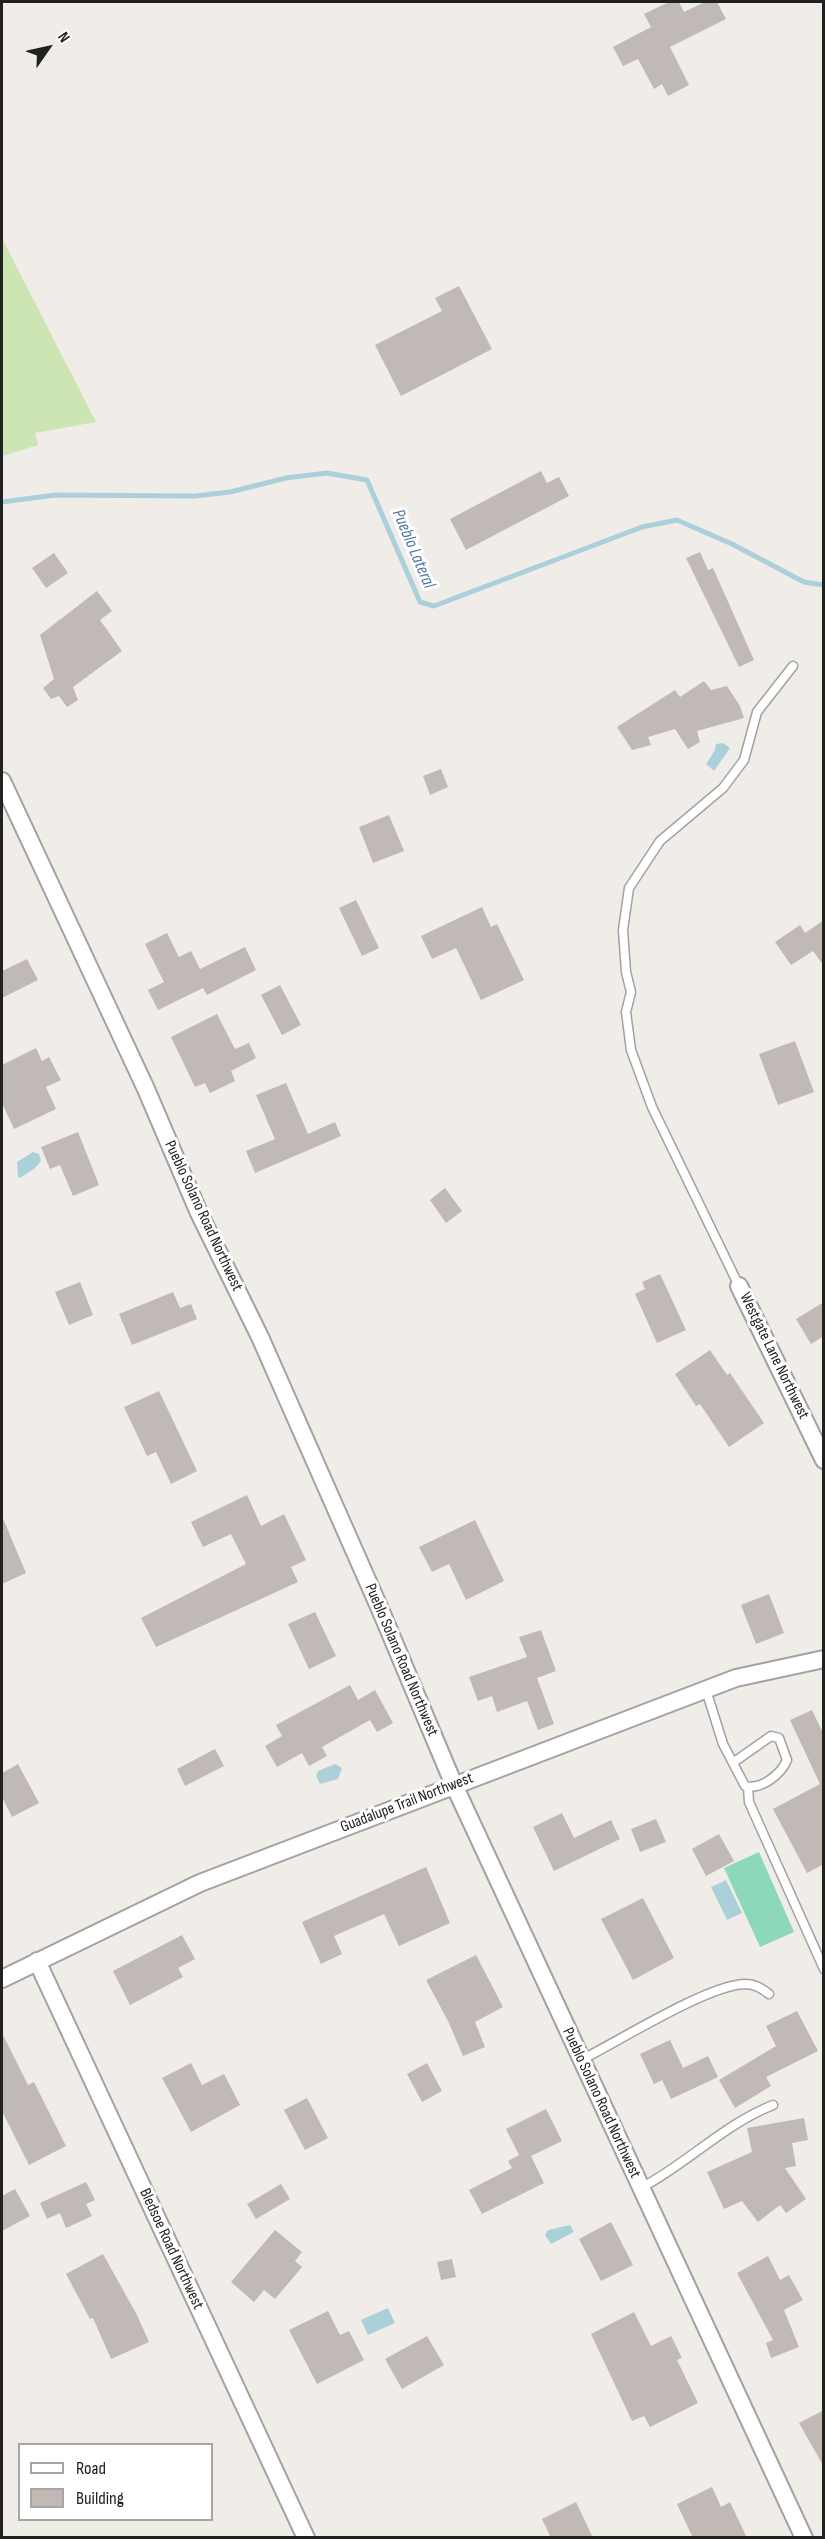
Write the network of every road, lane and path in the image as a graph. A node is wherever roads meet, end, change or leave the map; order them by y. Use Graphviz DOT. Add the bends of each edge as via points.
graph roads {
  1 [pos="793,666"];
  2 [pos="2,781"];
  3 [pos="739,1286"];
  4 [pos="824,1460"];
  5 [pos="824,1659"];
  6 [pos="706,1690"];
  7 [pos="734,1762"];
  8 [pos="454,1785"];
  9 [pos="748,1787"];
  10 [pos="37,1961"];
  11 [pos="824,1969"];
  12 [pos="2,1979"];
  13 [pos="769,1994"];
  14 [pos="581,2060"];
  15 [pos="773,2105"];
  16 [pos="641,2188"];
  17 [pos="306,2538"];
  18 [pos="804,2538"];
  1 -- 3 [label="lane" via="757,712 744,760 723,788 660,841 629,888 623,930 631,992 626,1011 631,1050 652,1107"];
  2 -- 8 [label="street, Pueblo Solano Road Northwest" via="260,1338"];
  3 -- 4 [label="street, Westgate Lane Northwest"];
  5 -- 6 [label="street, Guadalupe Trail Northwest" via="736,1678"];
  6 -- 7 [label="lane" via="723,1744"];
  6 -- 8 [label="street, Guadalupe Trail Northwest"];
  7 -- 9 [label="lane"];
  7 -- 9 [label="lane" via="771,1736 779,1738 783,1745 787,1760 784,1767 761,1785"];
  8 -- 10 [label="street, Guadalupe Trail Northwest" via="200,1883"];
  8 -- 14 [label="street, Pueblo Solano Road Northwest"];
  9 -- 11 [label="lane" via="749,1802"];
  10 -- 12 [label="street, Guadalupe Trail Northwest"];
  10 -- 17 [label="street, Bledsoe Road Northwest"];
  13 -- 14 [label="lane" via="759,1986 747,1984 722,1989"];
  14 -- 16 [label="street, Pueblo Solano Road Northwest"];
  15 -- 16 [label="lane" via="748,2115"];
  16 -- 18 [label="street, Pueblo Solano Road Northwest"];
}
